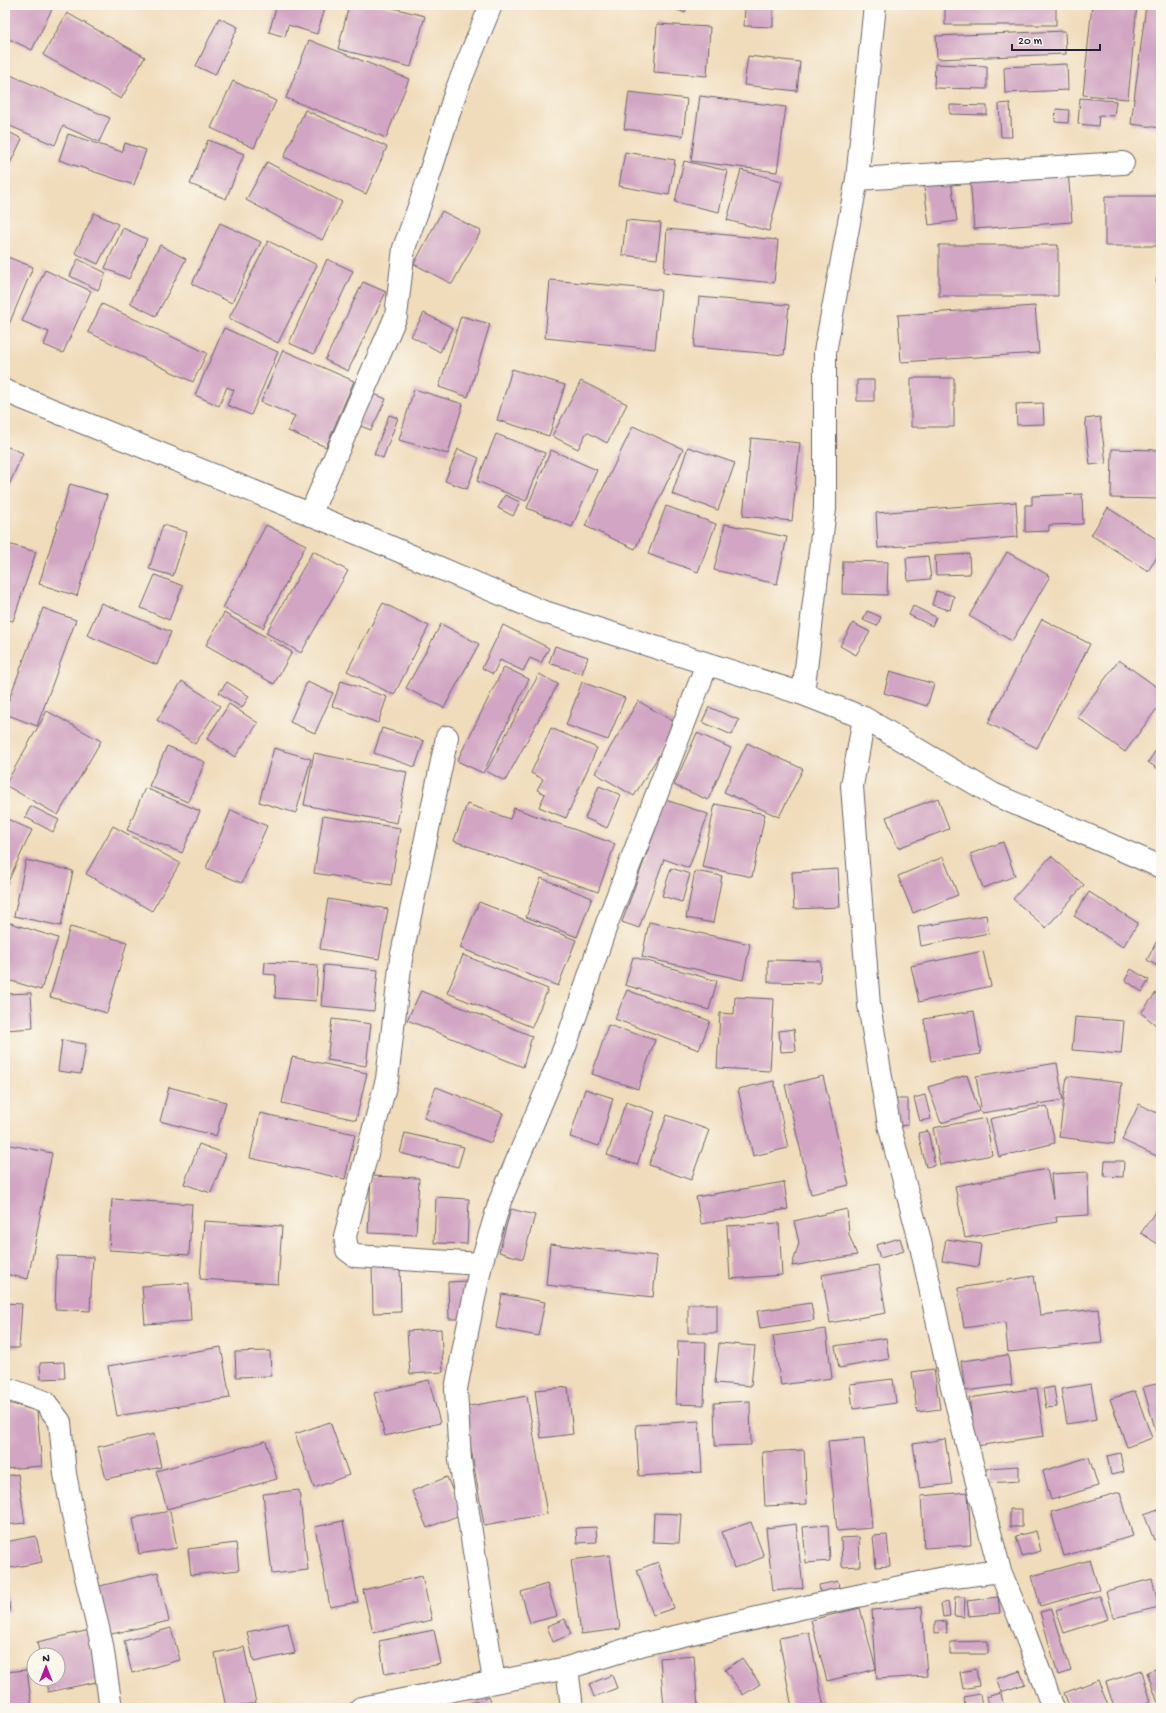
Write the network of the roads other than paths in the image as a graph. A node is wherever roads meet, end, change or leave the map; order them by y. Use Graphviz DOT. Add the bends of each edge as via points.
graph roads {
  1 [pos="491,5"];
  2 [pos="875,5"];
  3 [pos="1123,163"];
  4 [pos="857,179"];
  5 [pos="5,391"];
  6 [pos="310,515"];
  7 [pos="706,664"];
  8 [pos="803,694"];
  9 [pos="864,718"];
  10 [pos="448,737"];
  11 [pos="1161,867"];
  12 [pos="481,1264"];
  13 [pos="5,1388"];
  14 [pos="1000,1572"];
  15 [pos="566,1668"];
  16 [pos="494,1682"];
  17 [pos="111,1708"];
  18 [pos="361,1708"];
  19 [pos="572,1708"];
  20 [pos="1053,1708"];
  1 -- 6 [label="street" via="456,91 404,248 396,316"];
  2 -- 4 [label="street"];
  3 -- 4 [label="street"];
  4 -- 8 [label="street" via="825,352 825,509"];
  5 -- 6 [label="street"];
  6 -- 7 [label="street" via="541,611"];
  7 -- 8 [label="street"];
  7 -- 12 [label="street" via="607,923 566,1044 500,1201"];
  8 -- 9 [label="street"];
  9 -- 11 [label="street" via="993,794"];
  9 -- 14 [label="street" via="852,786 870,1012 889,1125 919,1237 956,1402"];
  10 -- 12 [label="street" via="401,959 386,1079 345,1236 347,1250 355,1256"];
  12 -- 16 [label="street" via="456,1389 460,1460"];
  13 -- 17 [label="street" via="45,1402 60,1422 65,1474 102,1645"];
  14 -- 15 [label="street" via="939,1579 814,1605 644,1644"];
  14 -- 20 [label="street"];
  15 -- 16 [label="street"];
  15 -- 19 [label="street"];
  16 -- 18 [label="street"];
}
